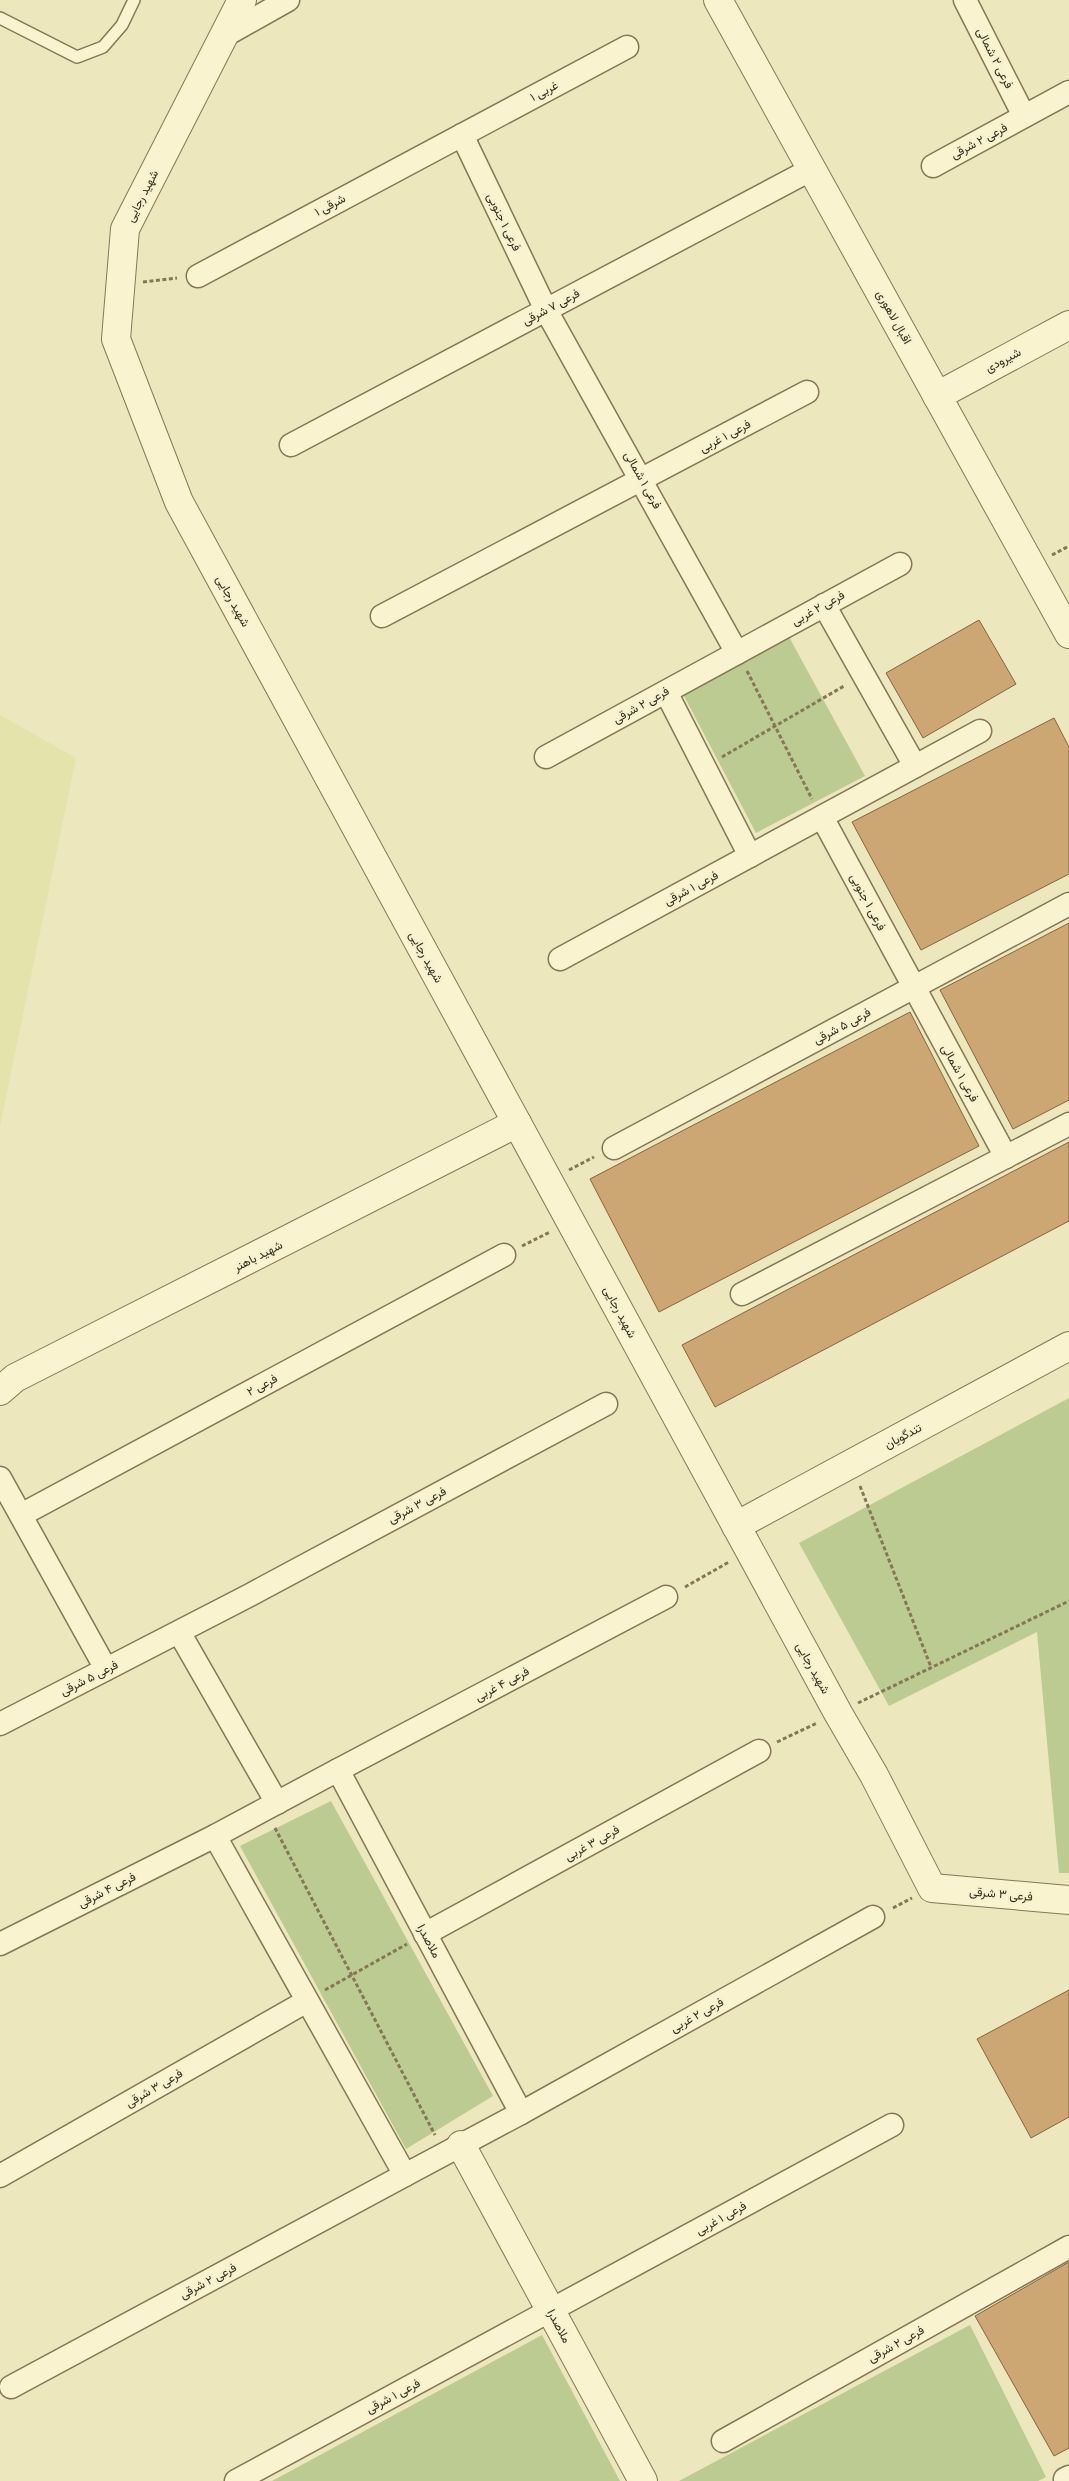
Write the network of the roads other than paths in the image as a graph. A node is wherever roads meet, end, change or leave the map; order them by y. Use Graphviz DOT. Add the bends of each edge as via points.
graph roads {
  1 [pos="134,0"];
  2 [pos="242,0"];
  3 [pos="288,0"];
  4 [pos="718,0"];
  5 [pos="965,0"];
  6 [pos="0,18"];
  7 [pos="224,36"];
  8 [pos="627,47"];
  9 [pos="1069,92"];
  10 [pos="1024,116"];
  11 [pos="462,135"];
  12 [pos="933,166"];
  13 [pos="812,169"];
  14 [pos="198,276"];
  15 [pos="546,310"];
  16 [pos="1069,325"];
  17 [pos="807,392"];
  18 [pos="937,396"];
  19 [pos="291,445"];
  20 [pos="642,479"];
  21 [pos="900,564"];
  22 [pos="824,605"];
  23 [pos="382,616"];
  24 [pos="1069,634"];
  25 [pos="737,652"];
  26 [pos="666,692"];
  27 [pos="980,731"];
  28 [pos="546,757"];
  29 [pos="915,766"];
  30 [pos="822,817"];
  31 [pos="750,856"];
  32 [pos="1069,904"];
  33 [pos="560,959"];
  34 [pos="913,988"];
  35 [pos="517,1123"];
  36 [pos="1069,1124"];
  37 [pos="614,1148"];
  38 [pos="1006,1157"];
  39 [pos="504,1255"];
  40 [pos="742,1294"];
  41 [pos="1069,1346"];
  42 [pos="0,1391"];
  43 [pos="606,1404"];
  44 [pos="0,1478"];
  45 [pos="21,1515"];
  46 [pos="736,1526"];
  47 [pos="666,1597"];
  48 [pos="179,1632"];
  49 [pos="106,1669"];
  50 [pos="0,1724"];
  51 [pos="759,1751"];
  52 [pos="338,1770"];
  53 [pos="271,1806"];
  54 [pos="214,1836"];
  55 [pos="932,1888"];
  56 [pos="1069,1900"];
  57 [pos="873,1917"];
  58 [pos="425,1934"];
  59 [pos="0,1944"];
  60 [pos="307,2001"];
  61 [pos="521,2113"];
  62 [pos="892,2125"];
  63 [pos="452,2149"];
  64 [pos="405,2175"];
  65 [pos="0,2176"];
  66 [pos="1069,2247"];
  67 [pos="551,2310"];
  68 [pos="11,2386"];
  69 [pos="723,2441"];
  70 [pos="236,2481"];
  71 [pos="643,2481"];
  1 -- 6 [label="lane" via="122,25 103,47 77,57"];
  2 -- 7 [label="street, شهید رجایی"];
  3 -- 7 [label="street"];
  4 -- 13 [label="street, اقبال لاهوری"];
  5 -- 10 [label="street, فرعی ۲ شمالی"];
  7 -- 35 [label="street, شهید رجایی" via="125,229 116,339 179,502"];
  8 -- 11 [label="street, ۱ غربی"];
  9 -- 10 [label="street"];
  10 -- 12 [label="street, فرعی ۲ شرقی"];
  11 -- 14 [label="street, ۱ شرقی"];
  11 -- 15 [label="street, فرعی ۱ جنوبی"];
  13 -- 15 [label="street, فرعی ۷ شرقی"];
  13 -- 18 [label="street, اقبال لاهوری"];
  15 -- 19 [label="street, فرعی ۷ شرقی"];
  15 -- 20 [label="street, فرعی ۱ شمالی"];
  16 -- 18 [label="street, شیرودی"];
  17 -- 20 [label="street, فرعی ۱ غربی"];
  18 -- 24 [label="street, اقبال لاهوری"];
  20 -- 23 [label="street"];
  20 -- 25 [label="street, فرعی ۱ شمالی"];
  21 -- 22 [label="street, فرعی ۲ غربی"];
  22 -- 25 [label="street, فرعی ۲ غربی"];
  22 -- 29 [label="street"];
  25 -- 26 [label="street, فرعی ۲ شرقی"];
  26 -- 28 [label="street, فرعی ۲ شرقی"];
  26 -- 31 [label="street"];
  27 -- 29 [label="street"];
  29 -- 30 [label="street"];
  30 -- 31 [label="street, فرعی ۱ شرقی"];
  30 -- 34 [label="street, فرعی ۱ جنوبی"];
  31 -- 33 [label="street, فرعی ۱ شرقی"];
  32 -- 34 [label="street, فرعی ۵ شرقی"];
  34 -- 37 [label="street, فرعی ۵ شرقی"];
  34 -- 38 [label="street, فرعی ۱ شمالی"];
  35 -- 42 [label="street, شهید باهنر" via="15,1378"];
  35 -- 46 [label="street, شهید رجایی"];
  36 -- 38 [label="street"];
  38 -- 40 [label="street"];
  39 -- 45 [label="street, فرعی ۲"];
  41 -- 46 [label="street, تندگویان"];
  43 -- 48 [label="street, فرعی ۳ شرقی"];
  44 -- 45 [label="street"];
  45 -- 49 [label="street"];
  46 -- 55 [label="street, شهید رجایی" via="874,1775"];
  47 -- 52 [label="street, فرعی ۴ غربی"];
  48 -- 49 [label="street, فرعی ۵ شرقی"];
  48 -- 53 [label="street"];
  49 -- 50 [label="street, فرعی ۵ شرقی"];
  51 -- 58 [label="street, فرعی ۳ غربی"];
  52 -- 53 [label="street"];
  52 -- 58 [label="street, ملاصدرا"];
  53 -- 54 [label="street"];
  54 -- 59 [label="street, فرعی ۴ شرقی"];
  54 -- 60 [label="street"];
  55 -- 56 [label="street, فرعی ۳ شرقی"];
  57 -- 61 [label="street, فرعی ۲ غربی"];
  58 -- 61 [label="street, ملاصدرا"];
  60 -- 64 [label="street"];
  60 -- 65 [label="street, فرعی ۳ شرقی"];
  61 -- 63 [label="street"];
  62 -- 67 [label="street, فرعی ۱ غربی"];
  63 -- 64 [label="street"];
  63 -- 67 [label="street, ملاصدرا"];
  64 -- 68 [label="street, فرعی ۲ شرقی"];
  66 -- 69 [label="street, فرعی ۲ شرقی"];
  67 -- 70 [label="street, فرعی ۱ شرقی"];
  67 -- 71 [label="street, ملاصدرا"];
}
